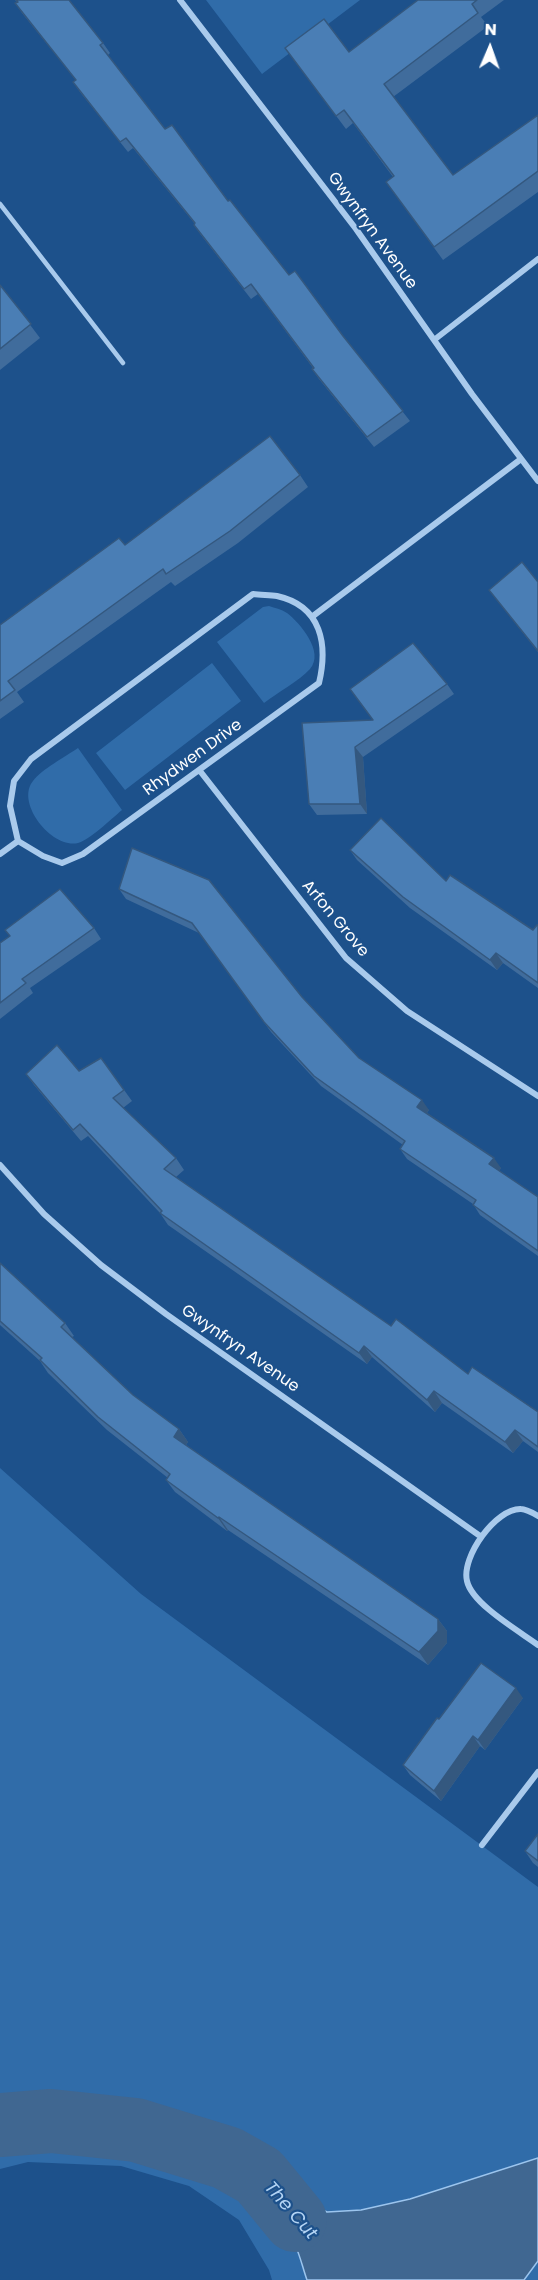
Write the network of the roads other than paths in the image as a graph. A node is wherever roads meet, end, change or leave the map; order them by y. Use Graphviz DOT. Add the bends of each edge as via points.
graph roads {
  1 [pos="180,0"];
  2 [pos="0,204"];
  3 [pos="538,259"];
  4 [pos="434,340"];
  5 [pos="123,363"];
  6 [pos="521,459"];
  7 [pos="538,481"];
  8 [pos="313,616"];
  9 [pos="200,771"];
  10 [pos="18,841"];
  11 [pos="0,854"];
  12 [pos="538,1096"];
  13 [pos="0,1165"];
  14 [pos="538,1516"];
  15 [pos="480,1536"];
  16 [pos="538,1645"];
  17 [pos="538,1772"];
  18 [pos="482,1845"];
  1 -- 4 [label="street, Gwynfryn Avenue" via="356,229"];
  2 -- 5 [label="lane"];
  3 -- 4 [label="street"];
  4 -- 6 [label="street, Gwynfryn Avenue"];
  6 -- 7 [label="street, Gwynfryn Avenue"];
  6 -- 8 [label="street"];
  8 -- 9 [label="street, Rhydwen Drive" via="322,640 324,662 319,683"];
  8 -- 10 [label="street" via="278,596 253,594 32,759 14,782 10,806"];
  9 -- 10 [label="street, Rhydwen Drive" via="83,854 62,863"];
  9 -- 12 [label="street, Arfon Grove" via="346,958 407,1011"];
  10 -- 11 [label="street"];
  13 -- 15 [label="street, Gwynfryn Avenue" via="44,1214 101,1265"];
  14 -- 15 [label="street" via="522,1508 506,1513"];
  15 -- 16 [label="street" via="466,1580 477,1599"];
  17 -- 18 [label="street"];
}
